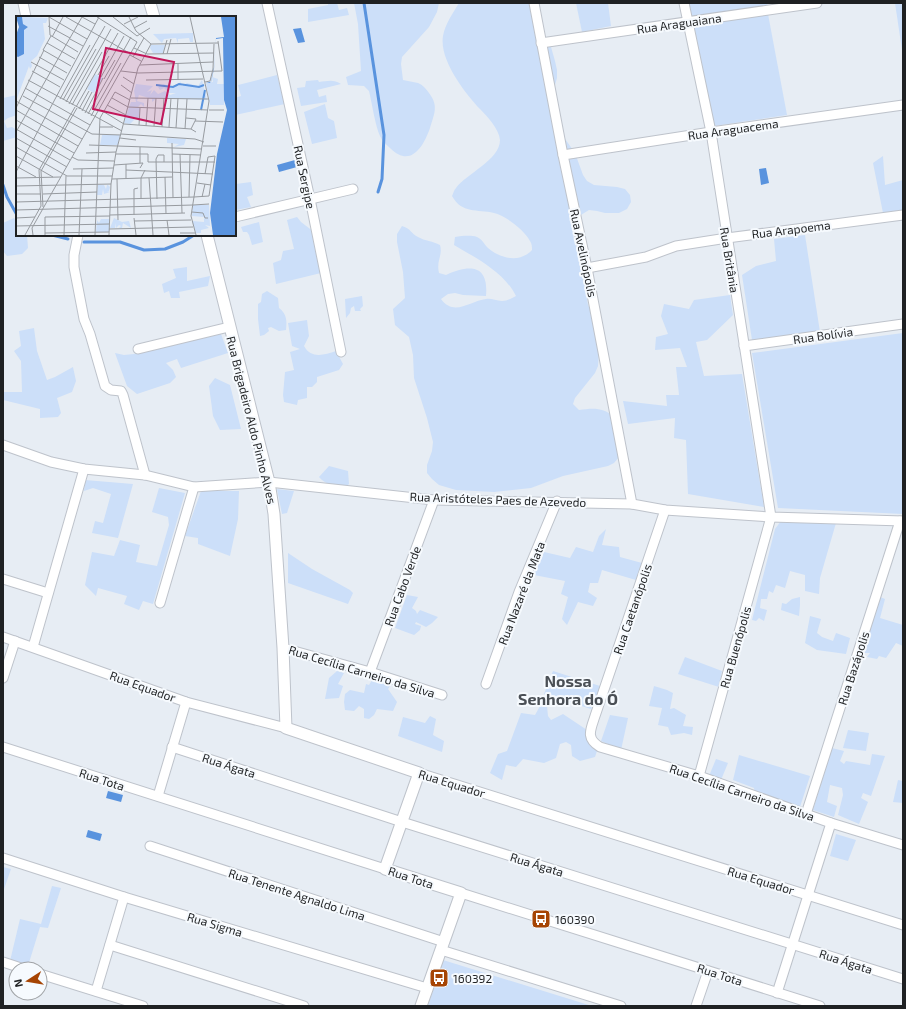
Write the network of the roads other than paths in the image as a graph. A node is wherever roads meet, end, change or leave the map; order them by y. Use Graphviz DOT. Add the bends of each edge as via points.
graph roads {
  1 [pos="23,3"];
  2 [pos="150,3"];
  3 [pos="267,3"];
  4 [pos="534,3"];
  5 [pos="684,3"];
  6 [pos="817,3"];
  7 [pos="26,16"];
  8 [pos="154,16"];
  9 [pos="687,22"];
  10 [pos="542,43"];
  11 [pos="903,105"];
  12 [pos="710,132"];
  13 [pos="563,155"];
  14 [pos="353,189"];
  15 [pos="310,199"];
  16 [pos="903,215"];
  17 [pos="236,218"];
  18 [pos="78,236"];
  19 [pos="207,236"];
  20 [pos="727,238"];
  21 [pos="587,268"];
  22 [pos="903,324"];
  23 [pos="229,327"];
  24 [pos="744,346"];
  25 [pos="138,349"];
  26 [pos="341,352"];
  27 [pos="3,445"];
  28 [pos="84,469"];
  29 [pos="145,475"];
  30 [pos="269,482"];
  31 [pos="194,487"];
  32 [pos="434,500"];
  33 [pos="557,501"];
  34 [pos="632,504"];
  35 [pos="665,510"];
  36 [pos="771,517"];
  37 [pos="901,521"];
  38 [pos="3,579"];
  39 [pos="48,593"];
  40 [pos="160,603"];
  41 [pos="3,637"];
  42 [pos="15,641"];
  43 [pos="33,647"];
  44 [pos="283,648"];
  45 [pos="370,672"];
  46 [pos="3,678"];
  47 [pos="486,684"];
  48 [pos="442,695"];
  49 [pos="186,702"];
  50 [pos="286,728"];
  51 [pos="591,731"];
  52 [pos="3,747"];
  53 [pos="172,747"];
  54 [pos="419,773"];
  55 [pos="700,776"];
  56 [pos="158,796"];
  57 [pos="806,814"];
  58 [pos="402,822"];
  59 [pos="831,823"];
  60 [pos="903,845"];
  61 [pos="150,846"];
  62 [pos="3,858"];
  63 [pos="385,869"];
  64 [pos="460,892"];
  65 [pos="809,895"];
  66 [pos="124,897"];
  67 [pos="903,925"];
  68 [pos="793,944"];
  69 [pos="110,945"];
  70 [pos="442,946"];
  71 [pos="708,970"];
  72 [pos="48,976"];
  73 [pos="903,979"];
  74 [pos="427,988"];
  75 [pos="96,991"];
  76 [pos="777,993"];
  77 [pos="143,1006"];
  78 [pos="304,1006"];
  79 [pos="421,1006"];
  80 [pos="621,1006"];
  81 [pos="696,1006"];
  82 [pos="820,1006"];
  1 -- 7 [label="street"];
  2 -- 8 [label="street"];
  3 -- 15 [label="street, Rua Sergipe"];
  4 -- 10 [label="street, Rua Avelinópolis"];
  5 -- 9 [label="street, Rua Britânia"];
  6 -- 9 [label="street, Rua Araguaiana"];
  9 -- 10 [label="street, Rua Araguaiana"];
  9 -- 12 [label="street, Rua Britânia"];
  10 -- 13 [label="street, Rua Avelinópolis"];
  11 -- 12 [label="street, Rua Araguacema"];
  12 -- 13 [label="street, Rua Araguacema"];
  12 -- 20 [label="street, Rua Britânia"];
  13 -- 21 [label="street, Rua Avelinópolis"];
  14 -- 15 [label="street"];
  15 -- 17 [label="street"];
  15 -- 26 [label="street, Rua Sergipe"];
  16 -- 20 [label="street, Rua Arapoema"];
  18 -- 29 [label="street" via="74,267 84,319 105,386 111,390 121,391 123,395"];
  19 -- 23 [label="street, Rua Brigadeiro Aldo Pinho Alves"];
  20 -- 21 [label="street, Rua Arapoema" via="676,246 646,258"];
  20 -- 24 [label="street, Rua Britânia"];
  21 -- 34 [label="street, Rua Avelinópolis"];
  22 -- 24 [label="street, Rua Bolívia"];
  23 -- 25 [label="street"];
  23 -- 30 [label="street, Rua Brigadeiro Aldo Pinho Alves"];
  24 -- 36 [label="street, Rua Britânia"];
  27 -- 28 [label="street, Rua Aristóteles Paes de Azevedo" via="51,462"];
  28 -- 29 [label="street, Rua Aristóteles Paes de Azevedo"];
  28 -- 39 [label="street"];
  29 -- 31 [label="street, Rua Aristóteles Paes de Azevedo"];
  30 -- 31 [label="street, Rua Aristóteles Paes de Azevedo"];
  30 -- 32 [label="street, Rua Aristóteles Paes de Azevedo"];
  30 -- 44 [label="street, Rua Brigadeiro Aldo Pinho Alves" via="274,514"];
  31 -- 40 [label="street"];
  32 -- 33 [label="street, Rua Aristóteles Paes de Azevedo"];
  32 -- 45 [label="street, Rua Cabo Verde"];
  33 -- 34 [label="street, Rua Aristóteles Paes de Azevedo"];
  33 -- 47 [label="street, Rua Nazaré da Mata" via="519,592"];
  34 -- 35 [label="street, Rua Aristóteles Paes de Azevedo"];
  35 -- 36 [label="street, Rua Aristóteles Paes de Azevedo"];
  35 -- 51 [label="street, Rua Caetanópolis"];
  36 -- 37 [label="street, Rua Aristóteles Paes de Azevedo"];
  36 -- 55 [label="street, Rua Buenópolis"];
  37 -- 57 [label="street, Rua Bazápolis"];
  38 -- 39 [label="street"];
  39 -- 43 [label="street"];
  41 -- 42 [label="street, Rua Equador"];
  42 -- 43 [label="street, Rua Equador"];
  42 -- 46 [label="street"];
  43 -- 49 [label="street, Rua Equador"];
  44 -- 45 [label="street, Rua Cecília Carneiro da Silva"];
  44 -- 50 [label="street, Rua Brigadeiro Aldo Pinho Alves"];
  45 -- 48 [label="street, Rua Cecília Carneiro da Silva"];
  49 -- 50 [label="street, Rua Equador"];
  49 -- 53 [label="street"];
  50 -- 54 [label="street, Rua Equador"];
  51 -- 55 [label="street, Rua Cecília Carneiro da Silva" via="593,743 600,747"];
  52 -- 56 [label="street, Rua Tota"];
  53 -- 56 [label="street"];
  53 -- 58 [label="street, Rua Ágata"];
  54 -- 58 [label="street"];
  54 -- 65 [label="street, Rua Equador"];
  55 -- 57 [label="street, Rua Cecília Carneiro da Silva"];
  56 -- 63 [label="street, Rua Tota"];
  57 -- 59 [label="street, Rua Cecília Carneiro da Silva"];
  58 -- 63 [label="street"];
  58 -- 68 [label="street, Rua Ágata"];
  59 -- 60 [label="street, Rua Cecília Carneiro da Silva"];
  59 -- 65 [label="street"];
  61 -- 70 [label="street, Rua Tenente Agnaldo Lima"];
  62 -- 66 [label="street, Rua Sigma"];
  63 -- 64 [label="street, Rua Tota"];
  64 -- 70 [label="street"];
  64 -- 71 [label="street, Rua Tota"];
  65 -- 67 [label="street, Rua Equador"];
  65 -- 68 [label="street"];
  66 -- 69 [label="street"];
  66 -- 74 [label="street, Rua Sigma"];
  68 -- 73 [label="street, Rua Ágata"];
  68 -- 76 [label="street"];
  69 -- 75 [label="street"];
  69 -- 78 [label="street"];
  70 -- 74 [label="street"];
  70 -- 80 [label="street, Rua Tenente Agnaldo Lima"];
  71 -- 76 [label="street, Rua Tota"];
  71 -- 81 [label="street"];
  72 -- 75 [label="street"];
  74 -- 79 [label="street"];
  75 -- 77 [label="street"];
  76 -- 82 [label="street, Rua Tota"];
}
